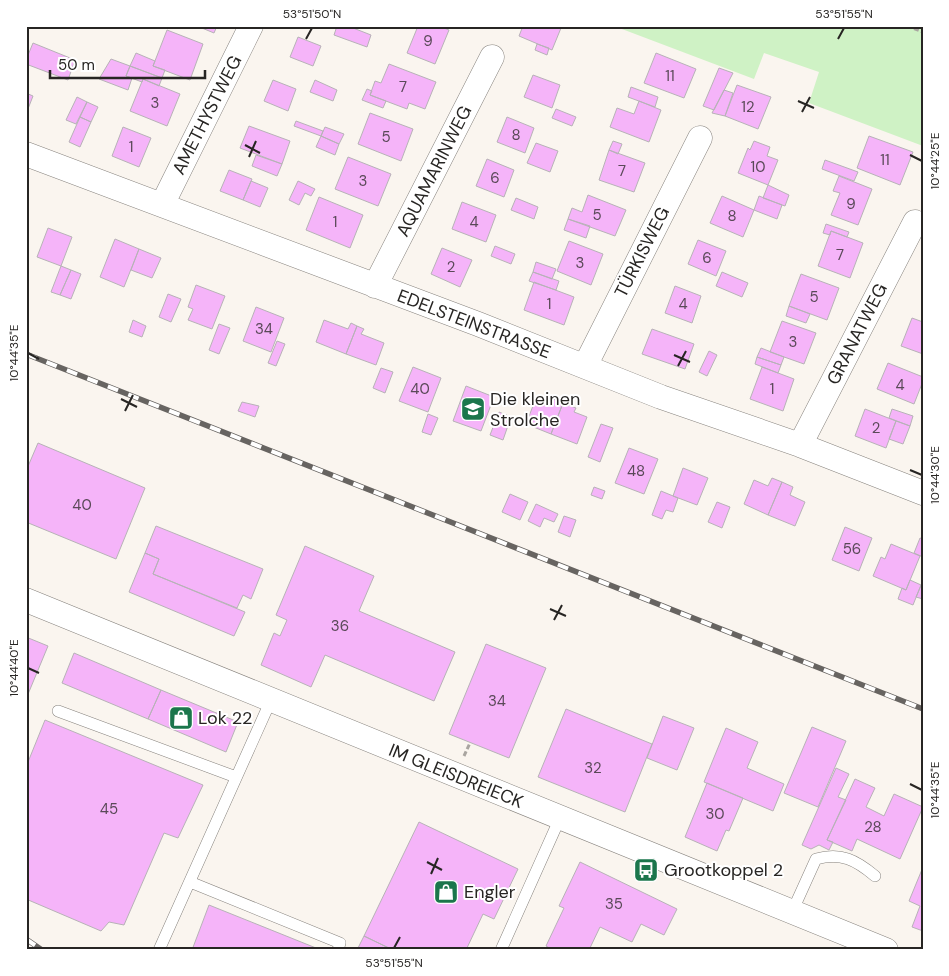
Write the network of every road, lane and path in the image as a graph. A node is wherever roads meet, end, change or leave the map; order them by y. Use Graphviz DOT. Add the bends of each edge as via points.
graph roads {
  1 [pos="252,26"];
  2 [pos="907,26"];
  3 [pos="923,32"];
  4 [pos="492,57"];
  5 [pos="700,138"];
  6 [pos="26,154"];
  7 [pos="162,205"];
  8 [pos="915,222"];
  9 [pos="375,286"];
  10 [pos="585,366"];
  11 [pos="800,445"];
  12 [pos="923,493"];
  13 [pos="26,600"];
  14 [pos="271,700"];
  15 [pos="58,711"];
  16 [pos="236,777"];
  17 [pos="560,818"];
  18 [pos="875,876"];
  19 [pos="190,882"];
  20 [pos="792,912"];
  21 [pos="159,950"];
  22 [pos="338,950"];
  23 [pos="501,950"];
  24 [pos="886,950"];
  1 -- 7 [label="street, AMETHYSTWEG"];
  2 -- 3 [label="path"];
  4 -- 9 [label="street, AQUAMARINWEG"];
  5 -- 10 [label="street, TÜRKISWEG"];
  6 -- 7 [label="street, EDELSTEINSTRASSE"];
  7 -- 9 [label="street, EDELSTEINSTRASSE"];
  8 -- 11 [label="street, GRANATWEG"];
  9 -- 10 [label="street, EDELSTEINSTRASSE"];
  10 -- 11 [label="street, EDELSTEINSTRASSE" via="661,397"];
  11 -- 12 [label="street, EDELSTEINSTRASSE"];
  13 -- 14 [label="street, IM GLEISDREIECK"];
  14 -- 16 [label="lane"];
  14 -- 17 [label="street, IM GLEISDREIECK"];
  15 -- 16 [label="lane"];
  16 -- 19 [label="lane"];
  17 -- 20 [label="street, IM GLEISDREIECK"];
  17 -- 23 [label="lane"];
  18 -- 20 [label="lane" via="860,863 848,859 836,856 816,859"];
  19 -- 21 [label="lane"];
  19 -- 22 [label="lane" via="340,943"];
  20 -- 24 [label="street, IM GLEISDREIECK"];
}
